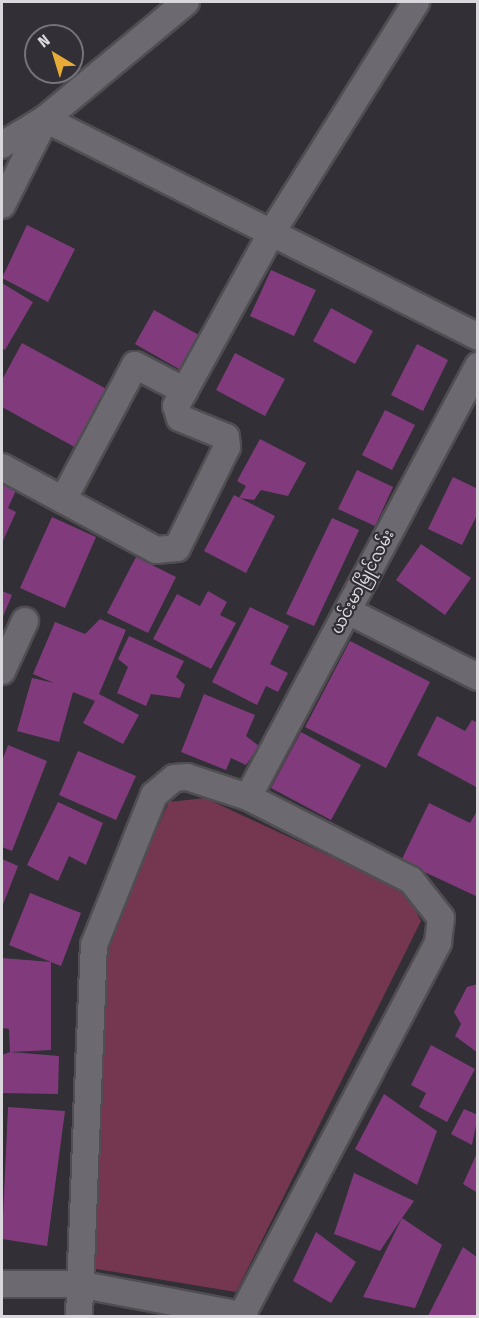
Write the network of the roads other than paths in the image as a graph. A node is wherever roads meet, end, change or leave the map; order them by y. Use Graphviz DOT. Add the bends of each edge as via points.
graph roads {
  1 [pos="186,2"];
  2 [pos="416,2"];
  3 [pos="45,119"];
  4 [pos="2,145"];
  5 [pos="2,205"];
  6 [pos="272,232"];
  7 [pos="477,337"];
  8 [pos="477,366"];
  9 [pos="185,391"];
  10 [pos="2,467"];
  11 [pos="63,500"];
  12 [pos="348,611"];
  13 [pos="25,621"];
  14 [pos="2,671"];
  15 [pos="477,677"];
  16 [pos="248,797"];
  17 [pos="2,1284"];
  18 [pos="78,1284"];
  19 [pos="244,1316"];
  20 [pos="79,1317"];
  1 -- 3 [label="street"];
  2 -- 6 [label="street"];
  3 -- 4 [label="street"];
  3 -- 5 [label="street"];
  3 -- 6 [label="street"];
  6 -- 7 [label="street"];
  6 -- 9 [label="street"];
  8 -- 12 [label="street, ယင်းမာမြိုင်လမ်း"];
  9 -- 11 [label="street" via="135,365"];
  9 -- 11 [label="street" via="176,413 226,437 228,447 177,548 156,550"];
  10 -- 11 [label="street"];
  12 -- 15 [label="street"];
  12 -- 16 [label="street, ယင်းမာမြိုင်လမ်း"];
  13 -- 14 [label="street"];
  16 -- 18 [label="street" via="187,777 163,784 99,925 91,963"];
  16 -- 19 [label="street" via="411,880 433,905 442,928"];
  17 -- 18 [label="street"];
  18 -- 19 [label="street"];
  18 -- 20 [label="street"];
}
